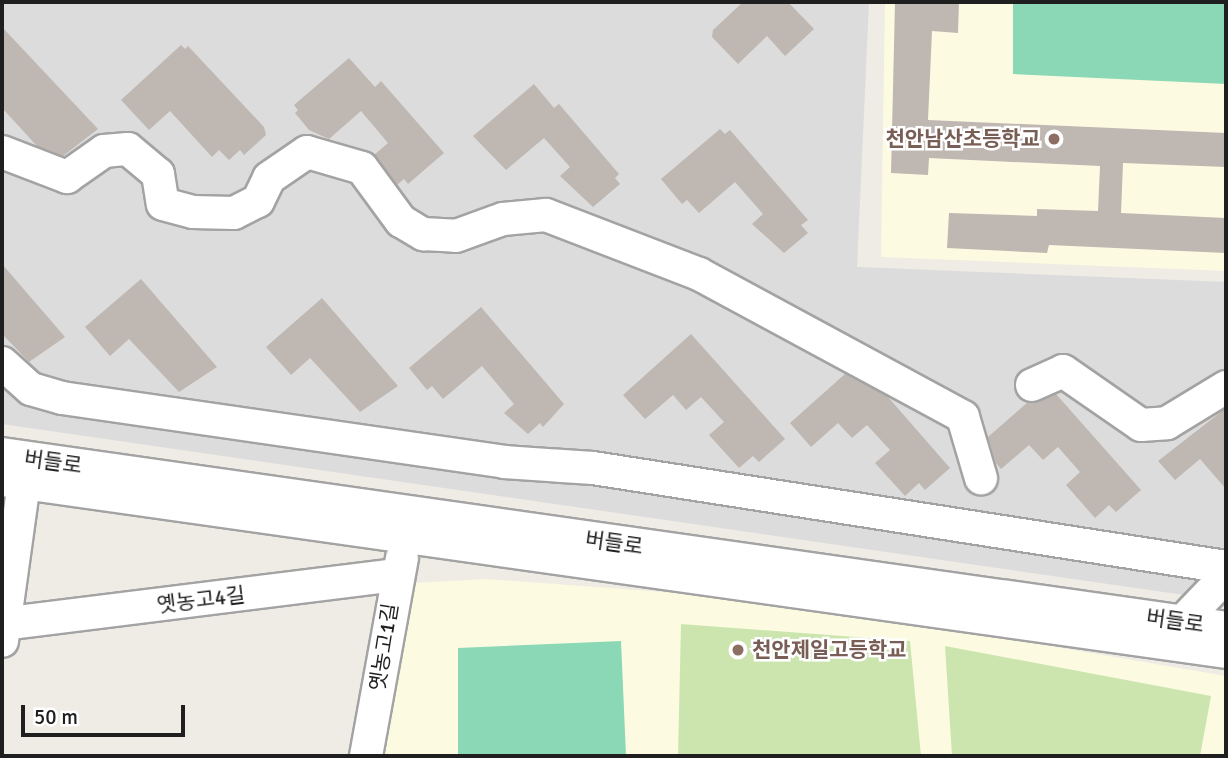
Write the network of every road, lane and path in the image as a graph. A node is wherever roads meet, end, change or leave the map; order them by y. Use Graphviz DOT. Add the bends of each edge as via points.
graph roads {
  1 [pos="2,152"];
  2 [pos="2,363"];
  3 [pos="1032,385"];
  4 [pos="1226,387"];
  5 [pos="2,454"];
  6 [pos="981,478"];
  7 [pos="13,482"];
  8 [pos="406,540"];
  9 [pos="1226,567"];
  10 [pos="397,575"];
  11 [pos="1226,576"];
  12 [pos="1182,622"];
  13 [pos="1226,628"];
  14 [pos="3,630"];
  15 [pos="1226,652"];
  16 [pos="366,756"];
  1 -- 6 [label="street" via="67,177 104,151 128,149 158,174 163,204 193,212 234,213 258,201 270,178 307,152 362,169 401,221 423,234 456,236 503,219 546,215 699,274 963,417"];
  2 -- 9 [label="street" via="32,389 62,398 504,463 593,468"];
  3 -- 4 [label="street" via="1063,371 1141,425 1167,424"];
  5 -- 12 [label="street, 버들로"];
  7 -- 8 [label="street, 버들로"];
  7 -- 14 [label="street, 옛농고4길"];
  8 -- 10 [label="street, 옛농고1길"];
  8 -- 15 [label="street, 버들로"];
  10 -- 14 [label="street, 옛농고4길"];
  10 -- 16 [label="street, 옛농고1길"];
  11 -- 12 [label="street"];
  12 -- 13 [label="street, 버들로"];
}
